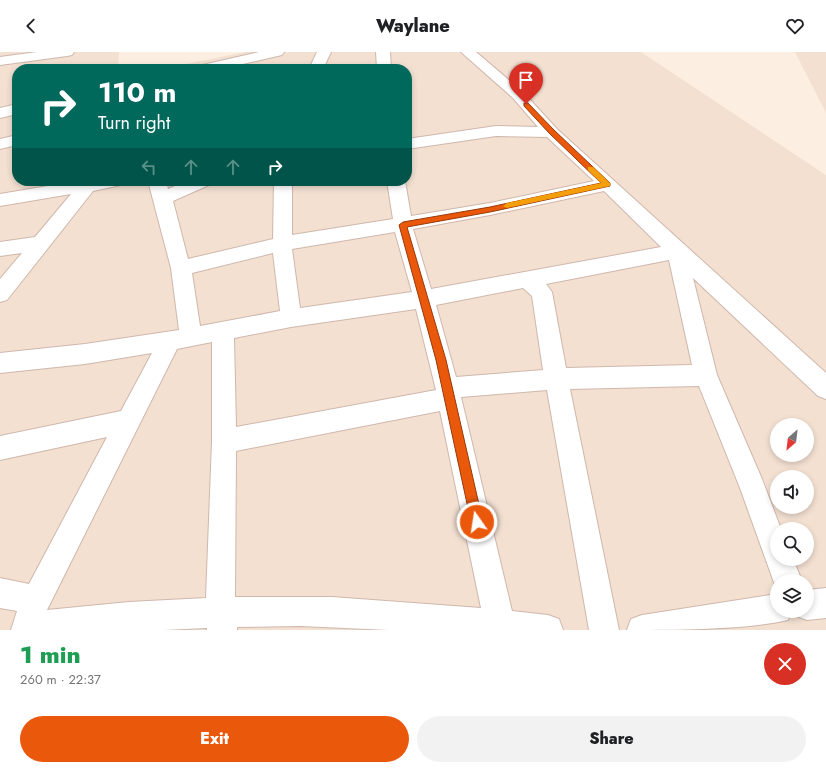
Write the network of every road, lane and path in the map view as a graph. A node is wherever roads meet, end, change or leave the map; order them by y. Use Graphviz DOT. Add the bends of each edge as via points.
graph roads {
  1 [pos="67,52"];
  2 [pos="277,52"];
  3 [pos="324,52"];
  4 [pos="383,52"];
  5 [pos="468,52"];
  6 [pos="0,61"];
  7 [pos="225,64"];
  8 [pos="318,64"];
  9 [pos="384,64"];
  10 [pos="12,110"];
  11 [pos="0,113"];
  12 [pos="551,132"];
  13 [pos="12,141"];
  14 [pos="412,143"];
  15 [pos="0,144"];
  16 [pos="607,184"];
  17 [pos="75,186"];
  18 [pos="85,186"];
  19 [pos="176,186"];
  20 [pos="283,186"];
  21 [pos="397,186"];
  22 [pos="160,189"];
  23 [pos="0,200"];
  24 [pos="403,225"];
  25 [pos="40,244"];
  26 [pos="282,244"];
  27 [pos="0,249"];
  28 [pos="677,251"];
  29 [pos="181,268"];
  30 [pos="526,279"];
  31 [pos="0,294"];
  32 [pos="425,299"];
  33 [pos="291,318"];
  34 [pos="223,331"];
  35 [pos="180,339"];
  36 [pos="0,363"];
  37 [pos="706,375"];
  38 [pos="556,379"];
  39 [pos="826,388"];
  40 [pos="448,393"];
  41 [pos="129,421"];
  42 [pos="224,441"];
  43 [pos="0,448"];
  44 [pos="770,535"];
  45 [pos="0,593"];
  46 [pos="36,600"];
  47 [pos="826,604"];
  48 [pos="814,605"];
  49 [pos="770,610"];
  50 [pos="221,621"];
  51 [pos="500,625"];
  52 [pos="26,629"];
  53 [pos="548,630"];
  54 [pos="604,630"];
  55 [pos="642,630"];
  1 -- 6 [label="street"];
  2 -- 7 [label="street"];
  3 -- 8 [label="street"];
  4 -- 9 [label="street"];
  5 -- 12 [label="street" via="518,95"];
  10 -- 11 [label="street"];
  12 -- 14 [label="street" via="496,131"];
  12 -- 16 [label="street"];
  13 -- 15 [label="street"];
  16 -- 24 [label="street"];
  16 -- 28 [label="street"];
  17 -- 23 [label="street"];
  18 -- 25 [label="street"];
  19 -- 22 [label="street"];
  20 -- 26 [label="street"];
  21 -- 24 [label="street"];
  22 -- 29 [label="street"];
  24 -- 26 [label="street"];
  24 -- 32 [label="street"];
  25 -- 27 [label="street"];
  25 -- 31 [label="street"];
  26 -- 29 [label="street"];
  26 -- 33 [label="street"];
  28 -- 30 [label="street"];
  28 -- 37 [label="street"];
  28 -- 39 [label="street"];
  29 -- 35 [label="street"];
  30 -- 32 [label="street"];
  30 -- 38 [label="street" via="542,292"];
  32 -- 33 [label="street"];
  32 -- 40 [label="street"];
  33 -- 34 [label="street"];
  34 -- 35 [label="street"];
  34 -- 42 [label="street"];
  35 -- 36 [label="street" via="85,354"];
  35 -- 41 [label="street"];
  37 -- 38 [label="street"];
  37 -- 44 [label="street"];
  38 -- 40 [label="street"];
  38 -- 54 [label="street"];
  40 -- 42 [label="street"];
  40 -- 51 [label="street"];
  41 -- 43 [label="street"];
  41 -- 46 [label="street"];
  42 -- 50 [label="street"];
  45 -- 46 [label="street"];
  46 -- 52 [label="street"];
  47 -- 48 [label="street"];
  49 -- 55 [label="street"];
  50 -- 51 [label="street" via="302,611 373,614"];
  50 -- 52 [label="street" via="128,616"];
  51 -- 53 [label="street"];
}
